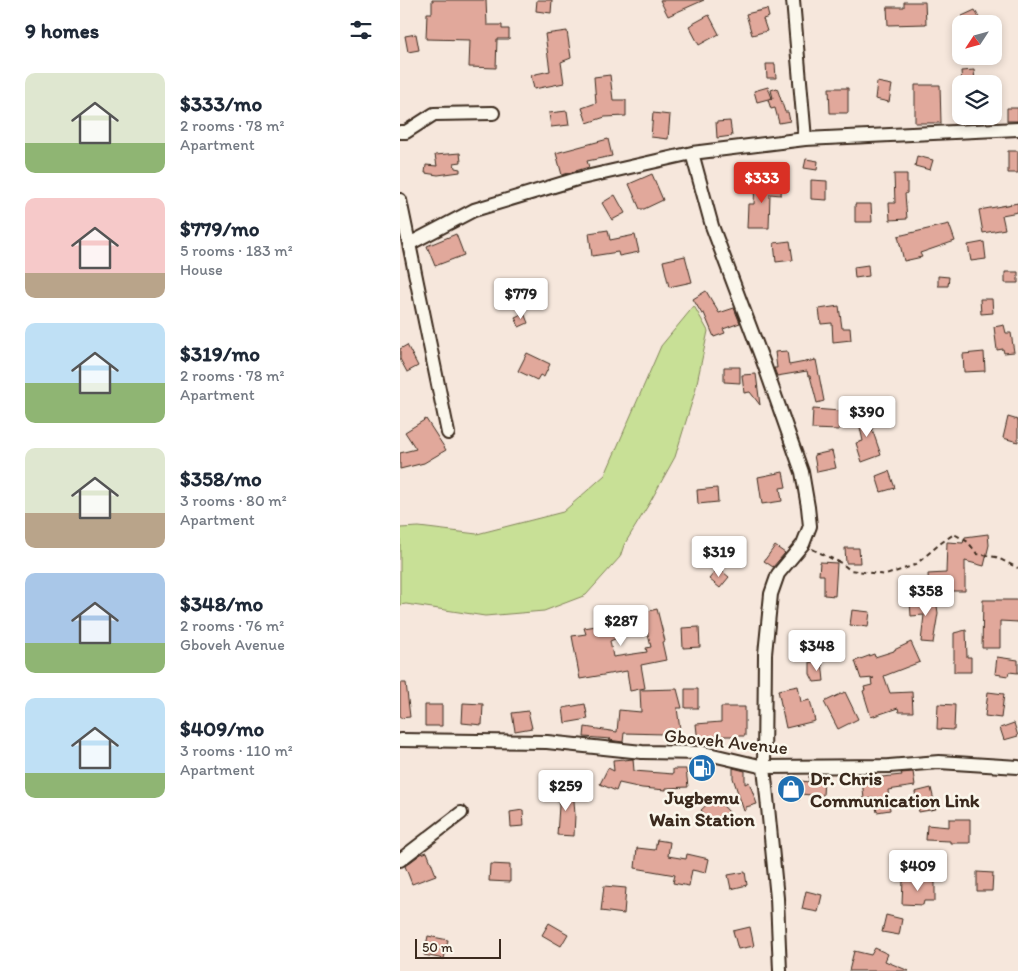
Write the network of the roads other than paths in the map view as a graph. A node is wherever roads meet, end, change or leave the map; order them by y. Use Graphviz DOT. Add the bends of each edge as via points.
graph roads {
  1 [pos="793,0"];
  2 [pos="493,113"];
  3 [pos="1018,129"];
  4 [pos="400,132"];
  5 [pos="805,139"];
  6 [pos="692,153"];
  7 [pos="400,200"];
  8 [pos="409,244"];
  9 [pos="448,433"];
  10 [pos="400,740"];
  11 [pos="764,767"];
  12 [pos="1018,767"];
  13 [pos="461,813"];
  14 [pos="400,860"];
  15 [pos="780,971"];
  1 -- 5 [label="street"];
  2 -- 4 [label="street" via="434,114 406,132"];
  3 -- 5 [label="street"];
  5 -- 6 [label="street"];
  6 -- 8 [label="street" via="577,180 474,210"];
  6 -- 11 [label="street" via="712,226 802,472 808,507 810,526 803,544 778,574 771,594 765,654"];
  7 -- 8 [label="street"];
  8 -- 9 [label="street"];
  10 -- 11 [label="street, Gboveh Avenue" via="547,742 642,752 704,753"];
  11 -- 12 [label="street, Gboveh Avenue" via="939,762"];
  11 -- 15 [label="street" via="777,898"];
  13 -- 14 [label="street"];
}
